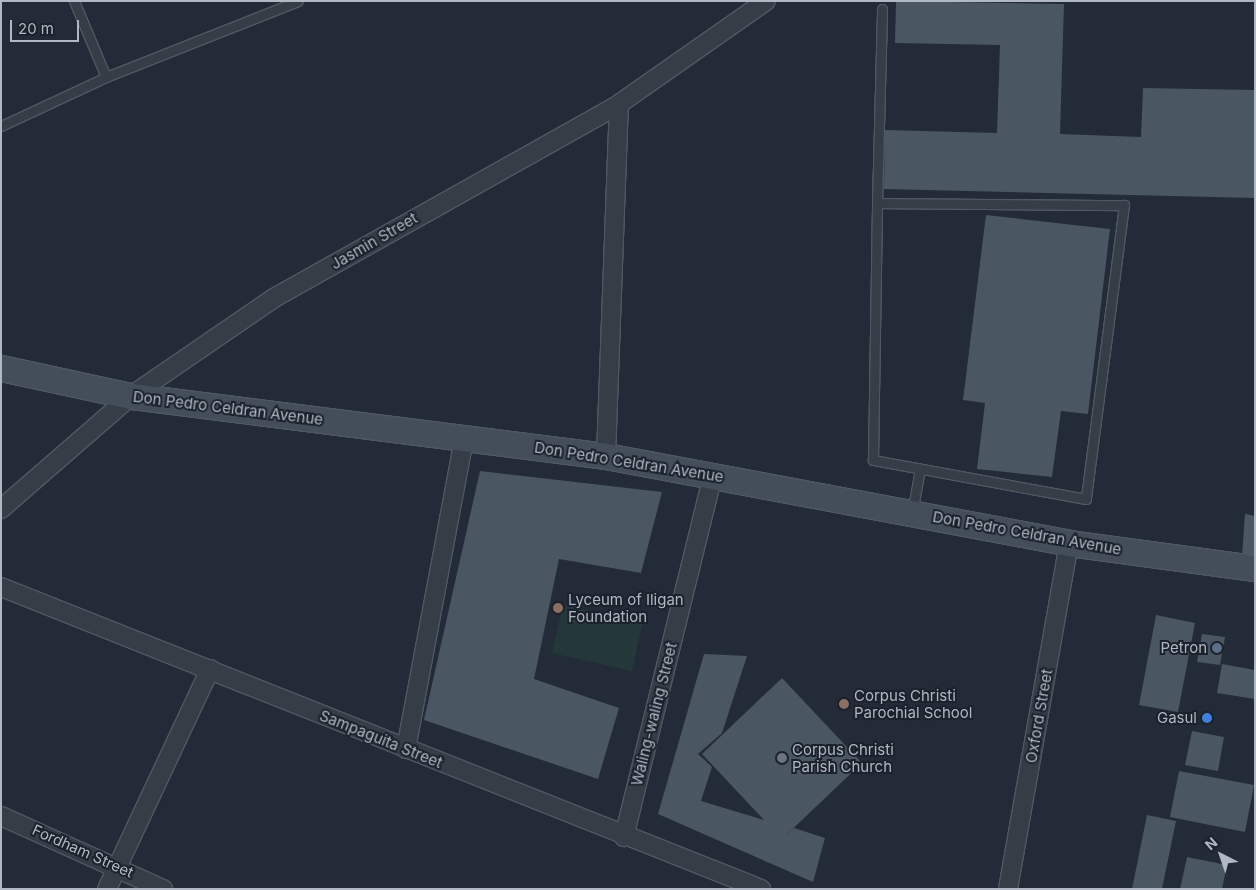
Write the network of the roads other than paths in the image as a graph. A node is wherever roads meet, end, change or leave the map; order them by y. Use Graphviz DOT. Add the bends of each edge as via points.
graph roads {
  1 [pos="74,1"];
  2 [pos="298,1"];
  3 [pos="766,1"];
  4 [pos="882,9"];
  5 [pos="106,77"];
  6 [pos="619,104"];
  7 [pos="1,126"];
  8 [pos="877,203"];
  9 [pos="1,368"];
  10 [pos="131,396"];
  11 [pos="464,438"];
  12 [pos="606,456"];
  13 [pos="920,469"];
  14 [pos="713,475"];
  15 [pos="1,509"];
  16 [pos="912,513"];
  17 [pos="1069,543"];
  18 [pos="1255,568"];
  19 [pos="1,587"];
  20 [pos="210,669"];
  21 [pos="406,749"];
  22 [pos="1,816"];
  23 [pos="624,838"];
  24 [pos="118,865"];
  25 [pos="107,889"];
  26 [pos="163,889"];
  27 [pos="761,889"];
  28 [pos="1008,889"];
  1 -- 5 [label="lane"];
  2 -- 5 [label="lane"];
  3 -- 6 [label="street, Jasmin Street"];
  4 -- 8 [label="lane"];
  5 -- 7 [label="lane"];
  6 -- 10 [label="street, Jasmin Street" via="274,298"];
  6 -- 12 [label="street"];
  8 -- 13 [label="lane" via="873,460"];
  8 -- 13 [label="lane" via="1124,205 1086,499"];
  9 -- 10 [label="main road, Don Pedro Celdran Avenue"];
  10 -- 11 [label="main road, Don Pedro Celdran Avenue"];
  10 -- 15 [label="street, Jasmin Street"];
  11 -- 12 [label="main road, Don Pedro Celdran Avenue"];
  11 -- 21 [label="street"];
  12 -- 14 [label="main road, Don Pedro Celdran Avenue"];
  13 -- 16 [label="lane"];
  14 -- 16 [label="main road, Don Pedro Celdran Avenue"];
  14 -- 23 [label="street, Waling-waling Street"];
  16 -- 17 [label="main road, Don Pedro Celdran Avenue"];
  17 -- 18 [label="main road, Don Pedro Celdran Avenue"];
  17 -- 28 [label="street, Oxford Street"];
  19 -- 20 [label="street, Sampaguita Street"];
  20 -- 21 [label="street, Sampaguita Street"];
  20 -- 24 [label="street"];
  21 -- 23 [label="street, Sampaguita Street"];
  22 -- 24 [label="street, Fordham Street"];
  23 -- 27 [label="street, Sampaguita Street"];
  24 -- 25 [label="street"];
  24 -- 26 [label="street, Fordham Street"];
}
